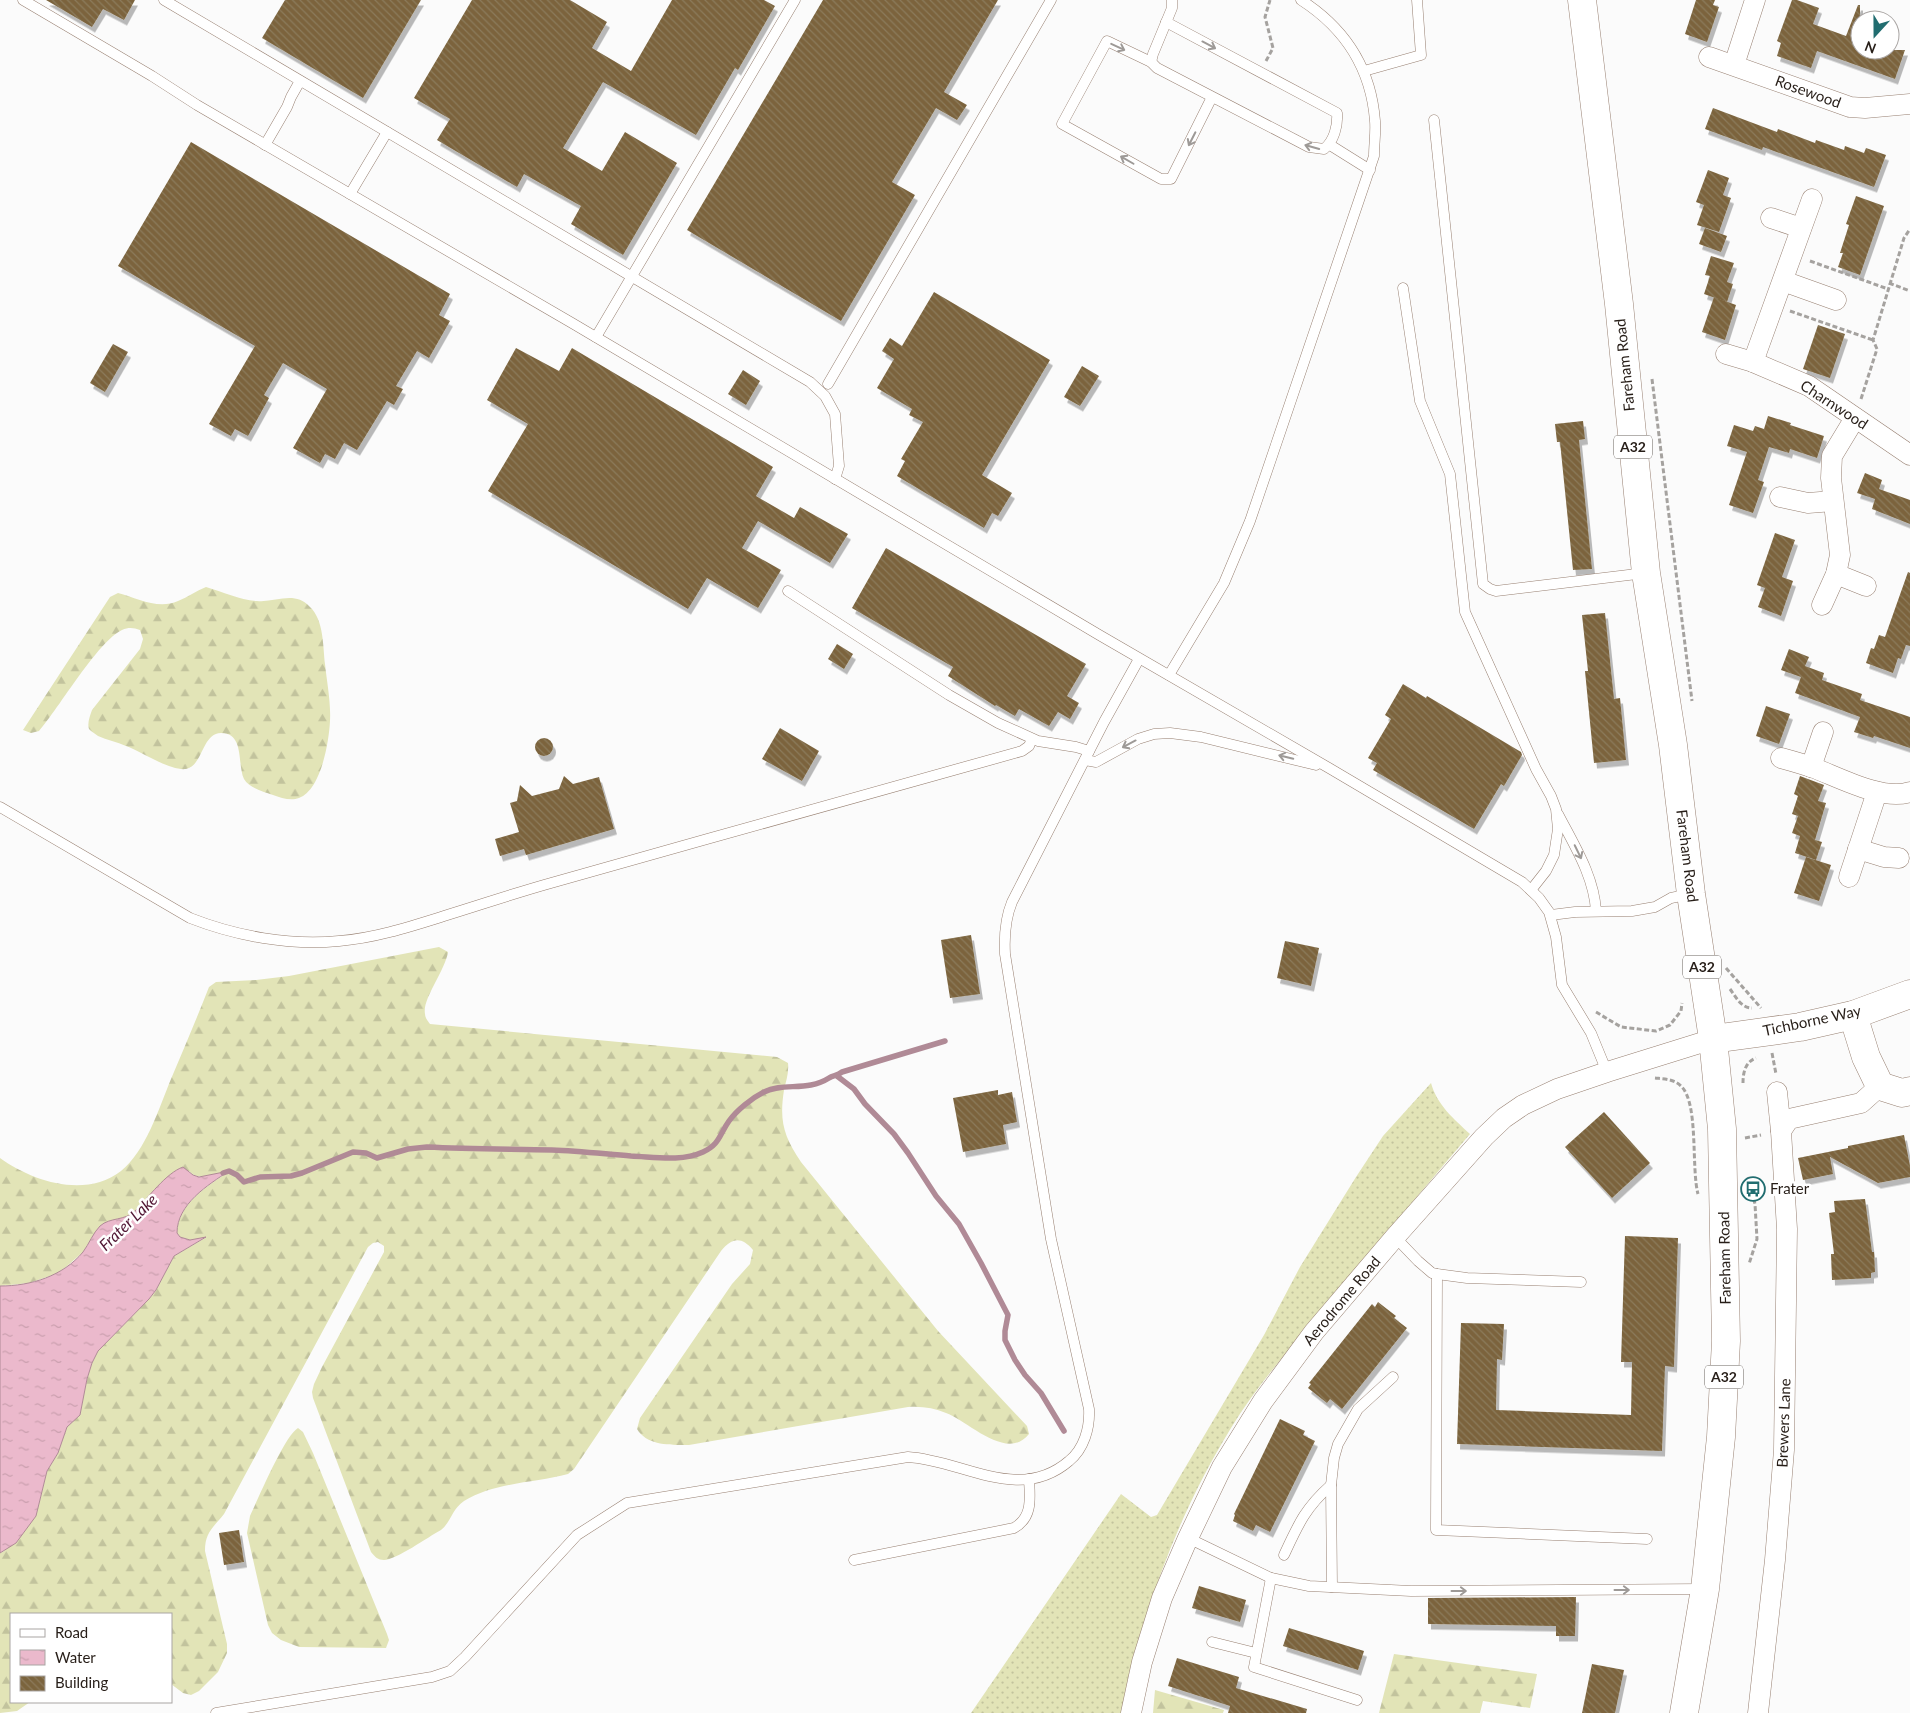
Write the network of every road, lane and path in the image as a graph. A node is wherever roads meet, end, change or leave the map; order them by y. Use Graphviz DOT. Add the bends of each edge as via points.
graph roads {
  1 [pos="23,0"];
  2 [pos="164,0"];
  3 [pos="794,0"];
  4 [pos="1051,0"];
  5 [pos="1172,0"];
  6 [pos="1270,0"];
  7 [pos="1301,0"];
  8 [pos="1416,0"];
  9 [pos="1582,0"];
  10 [pos="1755,0"];
  11 [pos="1166,22"];
  12 [pos="1709,57"];
  13 [pos="1151,62"];
  14 [pos="1734,65"];
  15 [pos="1364,71"];
  16 [pos="1260,72"];
  17 [pos="300,81"];
  18 [pos="1212,97"];
  19 [pos="1910,104"];
  20 [pos="1434,120"];
  21 [pos="387,132"];
  22 [pos="265,145"];
  23 [pos="1330,145"];
  24 [pos="1370,170"];
  25 [pos="350,194"];
  26 [pos="1812,199"];
  27 [pos="1771,218"];
  28 [pos="1801,228"];
  29 [pos="1910,229"];
  30 [pos="1792,255"];
  31 [pos="632,276"];
  32 [pos="1783,280"];
  33 [pos="1890,284"];
  34 [pos="1403,288"];
  35 [pos="1888,289"];
  36 [pos="1910,291"];
  37 [pos="1836,300"];
  38 [pos="1774,306"];
  39 [pos="596,337"];
  40 [pos="1872,340"];
  41 [pos="1726,354"];
  42 [pos="1754,362"];
  43 [pos="1652,379"];
  44 [pos="828,384"];
  45 [pos="1855,418"];
  46 [pos="1910,455"];
  47 [pos="835,479"];
  48 [pos="1780,497"];
  49 [pos="1833,500"];
  50 [pos="1646,573"];
  51 [pos="1836,574"];
  52 [pos="1866,586"];
  53 [pos="788,591"];
  54 [pos="1822,605"];
  55 [pos="1139,659"];
  56 [pos="1169,675"];
  57 [pos="1692,705"];
  58 [pos="1822,732"];
  59 [pos="1032,739"];
  60 [pos="1087,756"];
  61 [pos="1781,758"];
  62 [pos="1811,767"];
  63 [pos="1333,770"];
  64 [pos="1878,792"];
  65 [pos="1910,792"];
  66 [pos="0,807"];
  67 [pos="1556,809"];
  68 [pos="1858,849"];
  69 [pos="1900,858"];
  70 [pos="1849,877"];
  71 [pos="1531,890"];
  72 [pos="1692,894"];
  73 [pos="1596,911"];
  74 [pos="1550,915"];
  75 [pos="1726,976"];
  76 [pos="1727,985"];
  77 [pos="1910,994"];
  78 [pos="1576,1008"];
  79 [pos="1853,1015"];
  80 [pos="1656,1031"];
  81 [pos="1713,1039"];
  82 [pos="1607,1072"];
  83 [pos="1670,1080"];
  84 [pos="1880,1086"];
  85 [pos="1910,1091"];
  86 [pos="1777,1092"];
  87 [pos="1781,1131"];
  88 [pos="1700,1202"];
  89 [pos="1395,1237"];
  90 [pos="1437,1274"];
  91 [pos="1582,1282"];
  92 [pos="1393,1377"];
  93 [pos="1029,1479"];
  94 [pos="1331,1486"];
  95 [pos="1188,1538"];
  96 [pos="1646,1539"];
  97 [pos="1284,1555"];
  98 [pos="854,1560"];
  99 [pos="1271,1578"];
  100 [pos="1332,1587"];
  101 [pos="1705,1590"];
  102 [pos="1212,1642"];
  103 [pos="1256,1653"];
  104 [pos="1357,1700"];
  105 [pos="216,1713"];
  106 [pos="1132,1713"];
  107 [pos="1684,1713"];
  108 [pos="1758,1713"];
  1 -- 22 [label="lane"];
  2 -- 17 [label="lane"];
  3 -- 31 [label="lane"];
  4 -- 44 [label="lane"];
  5 -- 11 [label="lane"];
  6 -- 16 [label="path" via="1265,17 1273,48"];
  7 -- 15 [label="lane" via="1334,26 1349,43"];
  8 -- 15 [label="lane" via="1421,55"];
  9 -- 50 [label="main road, Fareham Road / A32" via="1619,304"];
  10 -- 14 [label="street"];
  11 -- 13 [label="lane"];
  11 -- 16 [label="lane, one-way"];
  12 -- 14 [label="street, Rosewood"];
  13 -- 18 [label="lane"];
  18 -- 13 [label="lane, one-way" via="1171,179 1161,179 1062,124 1107,42"];
  14 -- 19 [label="street, Rosewood" via="1850,106"];
  15 -- 24 [label="lane" via="1376,123"];
  16 -- 23 [label="lane" via="1337,113 1336,130"];
  17 -- 21 [label="lane"];
  17 -- 22 [label="lane"];
  23 -- 18 [label="lane, one-way" via="1324,149 1309,147"];
  20 -- 50 [label="lane" via="1483,584 1496,590"];
  21 -- 25 [label="lane"];
  21 -- 31 [label="lane"];
  22 -- 25 [label="lane"];
  23 -- 24 [label="lane"];
  24 -- 56 [label="lane" via="1247,529 1224,583"];
  25 -- 39 [label="lane"];
  26 -- 28 [label="street"];
  27 -- 28 [label="street"];
  28 -- 30 [label="street"];
  29 -- 33 [label="path" via="1904,238"];
  30 -- 32 [label="street"];
  30 -- 35 [label="path"];
  31 -- 39 [label="lane"];
  31 -- 47 [label="lane" via="817,388 830,403 834,414 839,466"];
  32 -- 37 [label="street"];
  32 -- 38 [label="street"];
  33 -- 35 [label="path"];
  33 -- 36 [label="path"];
  34 -- 67 [label="lane" via="1420,401 1450,474 1465,612"];
  35 -- 40 [label="path"];
  38 -- 40 [label="path"];
  38 -- 42 [label="street"];
  39 -- 47 [label="lane"];
  40 -- 45 [label="path" via="1877,349"];
  41 -- 42 [label="street, Charnwood"];
  42 -- 45 [label="street, Charnwood" via="1809,386"];
  43 -- 57 [label="path"];
  45 -- 46 [label="street, Charnwood"];
  45 -- 49 [label="street" via="1832,456"];
  47 -- 55 [label="lane"];
  48 -- 49 [label="street" via="1808,503"];
  49 -- 51 [label="street" via="1840,556"];
  50 -- 72 [label="main road, Fareham Road / A32"];
  51 -- 52 [label="street"];
  51 -- 54 [label="street"];
  53 -- 59 [label="lane" via="949,695"];
  55 -- 56 [label="lane"];
  55 -- 60 [label="lane"];
  56 -- 63 [label="lane"];
  58 -- 62 [label="street"];
  59 -- 60 [label="lane" via="1076,747"];
  59 -- 66 [label="lane" via="1022,751 538,887 402,929 336,942 263,937 190,918"];
  63 -- 60 [label="lane, one-way" via="1177,733 1149,735 1096,762"];
  60 -- 93 [label="lane" via="1012,902 1004,932 1051,1239 1089,1410 1085,1436 1072,1459 1053,1472"];
  61 -- 62 [label="street"];
  62 -- 64 [label="street"];
  63 -- 71 [label="lane"];
  64 -- 65 [label="street"];
  64 -- 68 [label="street"];
  67 -- 71 [label="lane" via="1558,830 1554,855"];
  67 -- 73 [label="lane, one-way" via="1588,875"];
  68 -- 69 [label="street"];
  68 -- 70 [label="street"];
  71 -- 74 [label="lane"];
  72 -- 73 [label="lane" via="1671,898 1655,907"];
  72 -- 81 [label="main road, Fareham Road / A32"];
  73 -- 74 [label="lane"];
  74 -- 78 [label="lane" via="1558,947 1561,982"];
  75 -- 76 [label="path" via="1726,967 1762,1009 1748,1008 1739,1002"];
  77 -- 79 [label="main road, Tichborne Way"];
  78 -- 80 [label="path" via="1594,1011 1621,1028"];
  78 -- 82 [label="lane"];
  79 -- 81 [label="main road, Tichborne Way" via="1800,1027"];
  79 -- 84 [label="main road" via="1866,1057"];
  81 -- 82 [label="street, Aerodrome Road"];
  81 -- 101 [label="main road, Fareham Road / A32" via="1722,1128 1726,1341 1721,1437"];
  82 -- 89 [label="street, Aerodrome Road" via="1535,1098 1504,1118"];
  83 -- 88 [label="path" via="1681,1086 1690,1102"];
  84 -- 85 [label="main road"];
  84 -- 87 [label="street" via="1861,1103 1790,1119"];
  86 -- 87 [label="street, Brewers Lane"];
  87 -- 108 [label="street, Brewers Lane" via="1787,1229 1784,1450"];
  89 -- 90 [label="lane" via="1418,1261"];
  89 -- 95 [label="street, Aerodrome Road" via="1314,1332 1263,1401 1222,1468"];
  90 -- 91 [label="lane"];
  90 -- 96 [label="lane" via="1436,1530"];
  92 -- 94 [label="lane" via="1358,1409 1338,1444"];
  93 -- 98 [label="lane" via="1030,1507 1022,1522 1014,1528"];
  93 -- 105 [label="lane" via="992,1477 908,1457 627,1503 577,1535 450,1671 432,1678"];
  94 -- 97 [label="lane" via="1314,1500 1299,1522"];
  94 -- 100 [label="lane"];
  95 -- 99 [label="lane"];
  95 -- 106 [label="street, Aerodrome Road" via="1162,1598 1142,1662"];
  99 -- 100 [label="lane"];
  99 -- 103 [label="lane"];
  100 -- 101 [label="lane, one-way" via="1411,1591"];
  101 -- 107 [label="main road, Fareham Road / A32"];
  102 -- 103 [label="lane"];
  103 -- 104 [label="lane" via="1254,1667"];
}
